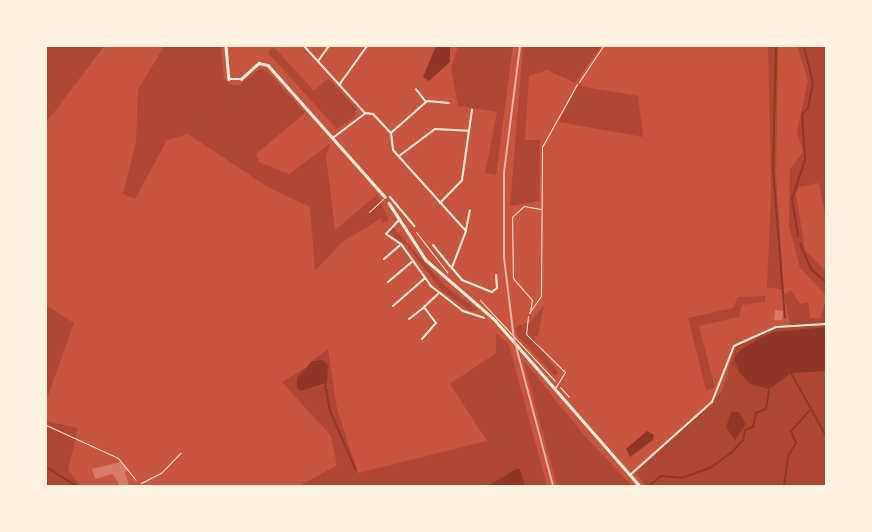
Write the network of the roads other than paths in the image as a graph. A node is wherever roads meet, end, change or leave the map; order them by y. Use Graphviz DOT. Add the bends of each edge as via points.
graph roads {
  1 [pos="226,46"];
  2 [pos="304,46"];
  3 [pos="329,46"];
  4 [pos="367,46"];
  5 [pos="317,62"];
  6 [pos="577,84"];
  7 [pos="338,85"];
  8 [pos="416,89"];
  9 [pos="426,102"];
  10 [pos="449,103"];
  11 [pos="472,110"];
  12 [pos="365,113"];
  13 [pos="469,132"];
  14 [pos="391,133"];
  15 [pos="334,137"];
  16 [pos="398,156"];
  17 [pos="385,197"];
  18 [pos="390,197"];
  19 [pos="395,202"];
  20 [pos="389,203"];
  21 [pos="440,204"];
  22 [pos="470,210"];
  23 [pos="543,210"];
  24 [pos="369,212"];
  25 [pos="400,219"];
  26 [pos="414,226"];
  27 [pos="466,231"];
  28 [pos="401,244"];
  29 [pos="433,245"];
  30 [pos="384,259"];
  31 [pos="413,261"];
  32 [pos="452,268"];
  33 [pos="496,275"];
  34 [pos="425,278"];
  35 [pos="388,282"];
  36 [pos="439,294"];
  37 [pos="393,306"];
  38 [pos="424,307"];
  39 [pos="529,313"];
  40 [pos="409,318"];
  41 [pos="484,318"];
  42 [pos="827,324"];
  43 [pos="422,339"];
  44 [pos="554,389"];
  45 [pos="630,476"];
  46 [pos="639,486"];
  1 -- 15 [label="main road" via="229,79 241,79 260,63 268,65"];
  2 -- 5 [label="street"];
  3 -- 5 [label="street"];
  4 -- 7 [label="street"];
  5 -- 7 [label="street"];
  6 -- 23 [label="lane" via="542,147"];
  7 -- 12 [label="street"];
  8 -- 9 [label="street"];
  9 -- 10 [label="street"];
  9 -- 14 [label="street"];
  11 -- 13 [label="street"];
  12 -- 14 [label="street" via="373,114"];
  12 -- 15 [label="street"];
  13 -- 16 [label="street" via="435,129"];
  13 -- 21 [label="street" via="462,180"];
  14 -- 16 [label="street"];
  15 -- 17 [label="main road"];
  16 -- 21 [label="street"];
  17 -- 24 [label="lane"];
  18 -- 19 [label="street"];
  19 -- 20 [label="street"];
  19 -- 26 [label="street"];
  20 -- 25 [label="main road"];
  21 -- 27 [label="street"];
  22 -- 27 [label="street"];
  23 -- 39 [label="lane" via="541,296"];
  23 -- 39 [label="lane" via="524,206 512,217 513,278 532,300"];
  25 -- 28 [label="street" via="386,234"];
  25 -- 44 [label="main road" via="437,272 490,315"];
  27 -- 32 [label="street"];
  28 -- 30 [label="street"];
  28 -- 31 [label="street"];
  29 -- 32 [label="street"];
  31 -- 34 [label="street"];
  31 -- 35 [label="street"];
  32 -- 33 [label="street" via="472,288 489,292 496,290"];
  34 -- 36 [label="street"];
  34 -- 37 [label="street"];
  36 -- 38 [label="street"];
  36 -- 41 [label="street" via="463,311"];
  38 -- 40 [label="street"];
  38 -- 43 [label="street" via="436,323"];
  39 -- 44 [label="lane" via="526,334 565,372"];
  42 -- 45 [label="street" via="776,327 734,346 712,402"];
  44 -- 45 [label="main road"];
  45 -- 46 [label="main road"];
}
